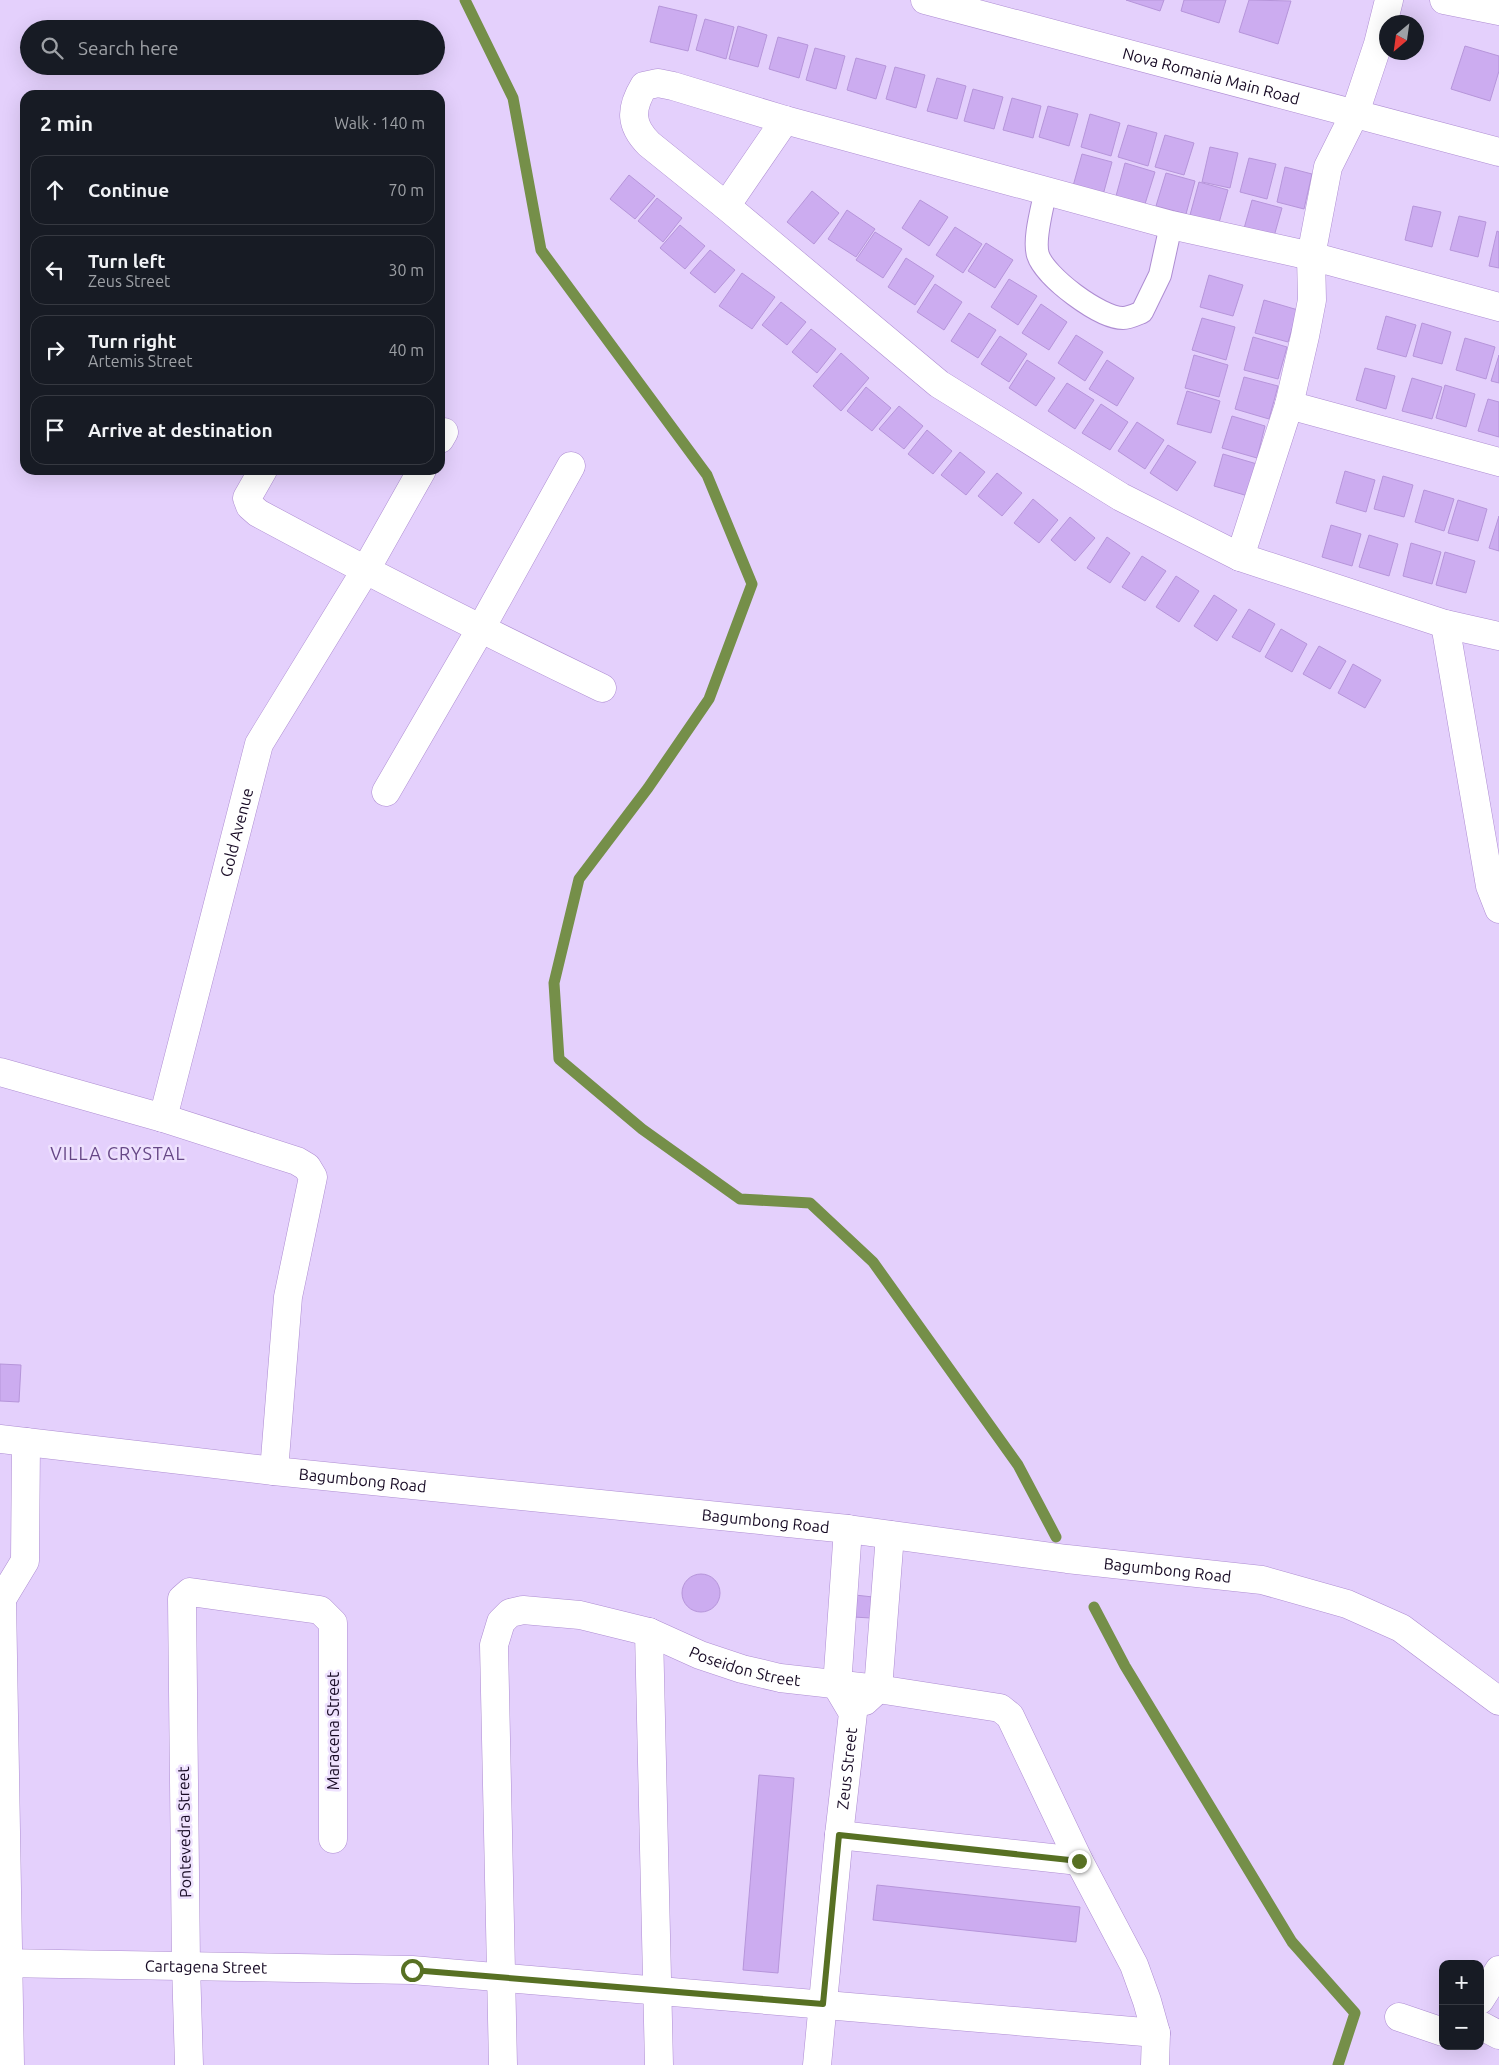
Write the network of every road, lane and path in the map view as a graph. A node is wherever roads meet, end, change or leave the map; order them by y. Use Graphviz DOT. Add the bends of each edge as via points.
graph roads {
  1 [pos="925,0"];
  2 [pos="1388,0"];
  3 [pos="1444,0"];
  4 [pos="1499,11"];
  5 [pos="1355,113"];
  6 [pos="784,120"];
  7 [pos="1499,152"];
  8 [pos="1046,189"];
  9 [pos="726,206"];
  10 [pos="1171,225"];
  11 [pos="1311,256"];
  12 [pos="1499,307"];
  13 [pos="1289,405"];
  14 [pos="1499,462"];
  15 [pos="570,466"];
  16 [pos="260,475"];
  17 [pos="419,475"];
  18 [pos="1240,557"];
  19 [pos="365,571"];
  20 [pos="1445,624"];
  21 [pos="480,630"];
  22 [pos="1499,636"];
  23 [pos="602,688"];
  24 [pos="386,792"];
  25 [pos="1499,908"];
  26 [pos="0,1072"];
  27 [pos="163,1118"];
  28 [pos="13,1440"];
  29 [pos="274,1471"];
  30 [pos="848,1530"];
  31 [pos="890,1535"];
  32 [pos="1,1597"];
  33 [pos="182,1599"];
  34 [pos="649,1632"];
  35 [pos="837,1686"];
  36 [pos="878,1689"];
  37 [pos="1499,1701"];
  38 [pos="853,1713"];
  39 [pos="839,1835"];
  40 [pos="333,1839"];
  41 [pos="1079,1861"];
  42 [pos="4,1963"];
  43 [pos="186,1965"];
  44 [pos="1499,1970"];
  45 [pos="500,1977"];
  46 [pos="657,1990"];
  47 [pos="1484,1994"];
  48 [pos="823,2004"];
  49 [pos="1399,2017"];
  50 [pos="1484,2027"];
  51 [pos="1439,2032"];
  52 [pos="1156,2033"];
  53 [pos="1499,2035"];
  54 [pos="10,2065"];
  55 [pos="189,2065"];
  56 [pos="503,2065"];
  57 [pos="659,2065"];
  58 [pos="818,2065"];
  59 [pos="1155,2065"];
  1 -- 5 [label="street, Nova Romania Main Road"];
  2 -- 5 [label="street" via="1378,44"];
  3 -- 4 [label="street"];
  5 -- 7 [label="street, Nova Romania Main Road"];
  5 -- 11 [label="street" via="1328,167"];
  6 -- 8 [label="street"];
  6 -- 9 [label="street"];
  6 -- 9 [label="street" via="674,86 658,83 644,86 634,109 640,135"];
  8 -- 10 [label="street"];
  8 -- 10 [label="lane" via="1038,230 1038,255 1052,276 1071,293 1105,313 1124,318 1142,312 1160,275"];
  9 -- 18 [label="street" via="939,384 1121,497"];
  10 -- 11 [label="street"];
  11 -- 12 [label="street"];
  11 -- 13 [label="street" via="1312,300"];
  13 -- 14 [label="street"];
  13 -- 18 [label="street"];
  15 -- 21 [label="street"];
  16 -- 19 [label="street" via="248,498 250,506"];
  17 -- 19 [label="street, Gold Avenue"];
  18 -- 20 [label="street"];
  19 -- 21 [label="street"];
  19 -- 27 [label="street, Gold Avenue" via="258,744"];
  20 -- 22 [label="street"];
  20 -- 25 [label="street" via="1490,886"];
  21 -- 23 [label="street"];
  21 -- 24 [label="street"];
  26 -- 27 [label="street"];
  27 -- 29 [label="street" via="297,1160 313,1177 288,1297"];
  28 -- 29 [label="street, Bagumbong Road"];
  28 -- 32 [label="street" via="25,1561"];
  29 -- 30 [label="street, Bagumbong Road"];
  30 -- 31 [label="street, Bagumbong Road"];
  30 -- 35 [label="street"];
  31 -- 36 [label="street"];
  31 -- 37 [label="street, Bagumbong Road" via="1067,1559 1262,1580 1346,1604 1401,1628"];
  32 -- 42 [label="street"];
  33 -- 40 [label="street, Maracena Street" via="190,1592 200,1592 320,1610 333,1623"];
  33 -- 43 [label="street, Pontevedra Street"];
  34 -- 35 [label="street, Poseidon Street" via="700,1655 742,1669"];
  34 -- 45 [label="street, Poseidon Street" via="580,1615 524,1610 510,1613 501,1622 494,1645"];
  34 -- 46 [label="street"];
  35 -- 36 [label="street, Poseidon Street"];
  35 -- 38 [label="street, Zeus Street"];
  36 -- 38 [label="street, Zeus Street"];
  36 -- 41 [label="street, Poseidon Street" via="1000,1708 1010,1716"];
  38 -- 39 [label="street, Zeus Street"];
  39 -- 41 [label="street"];
  39 -- 48 [label="street, Zeus Street"];
  41 -- 52 [label="street" via="1134,1965"];
  42 -- 43 [label="street, Cartagena Street"];
  42 -- 54 [label="street"];
  43 -- 45 [label="street, Cartagena Street" via="412,1970"];
  43 -- 55 [label="street, Pontevedra Street"];
  44 -- 47 [label="street"];
  45 -- 46 [label="street, Cartagena Street"];
  45 -- 56 [label="street"];
  46 -- 48 [label="street, Cartagena Street"];
  46 -- 57 [label="street"];
  48 -- 52 [label="street, Cartagena Street"];
  48 -- 58 [label="street, Zeus Street"];
  49 -- 51 [label="street"];
  50 -- 53 [label="street"];
  52 -- 59 [label="street"];
}
